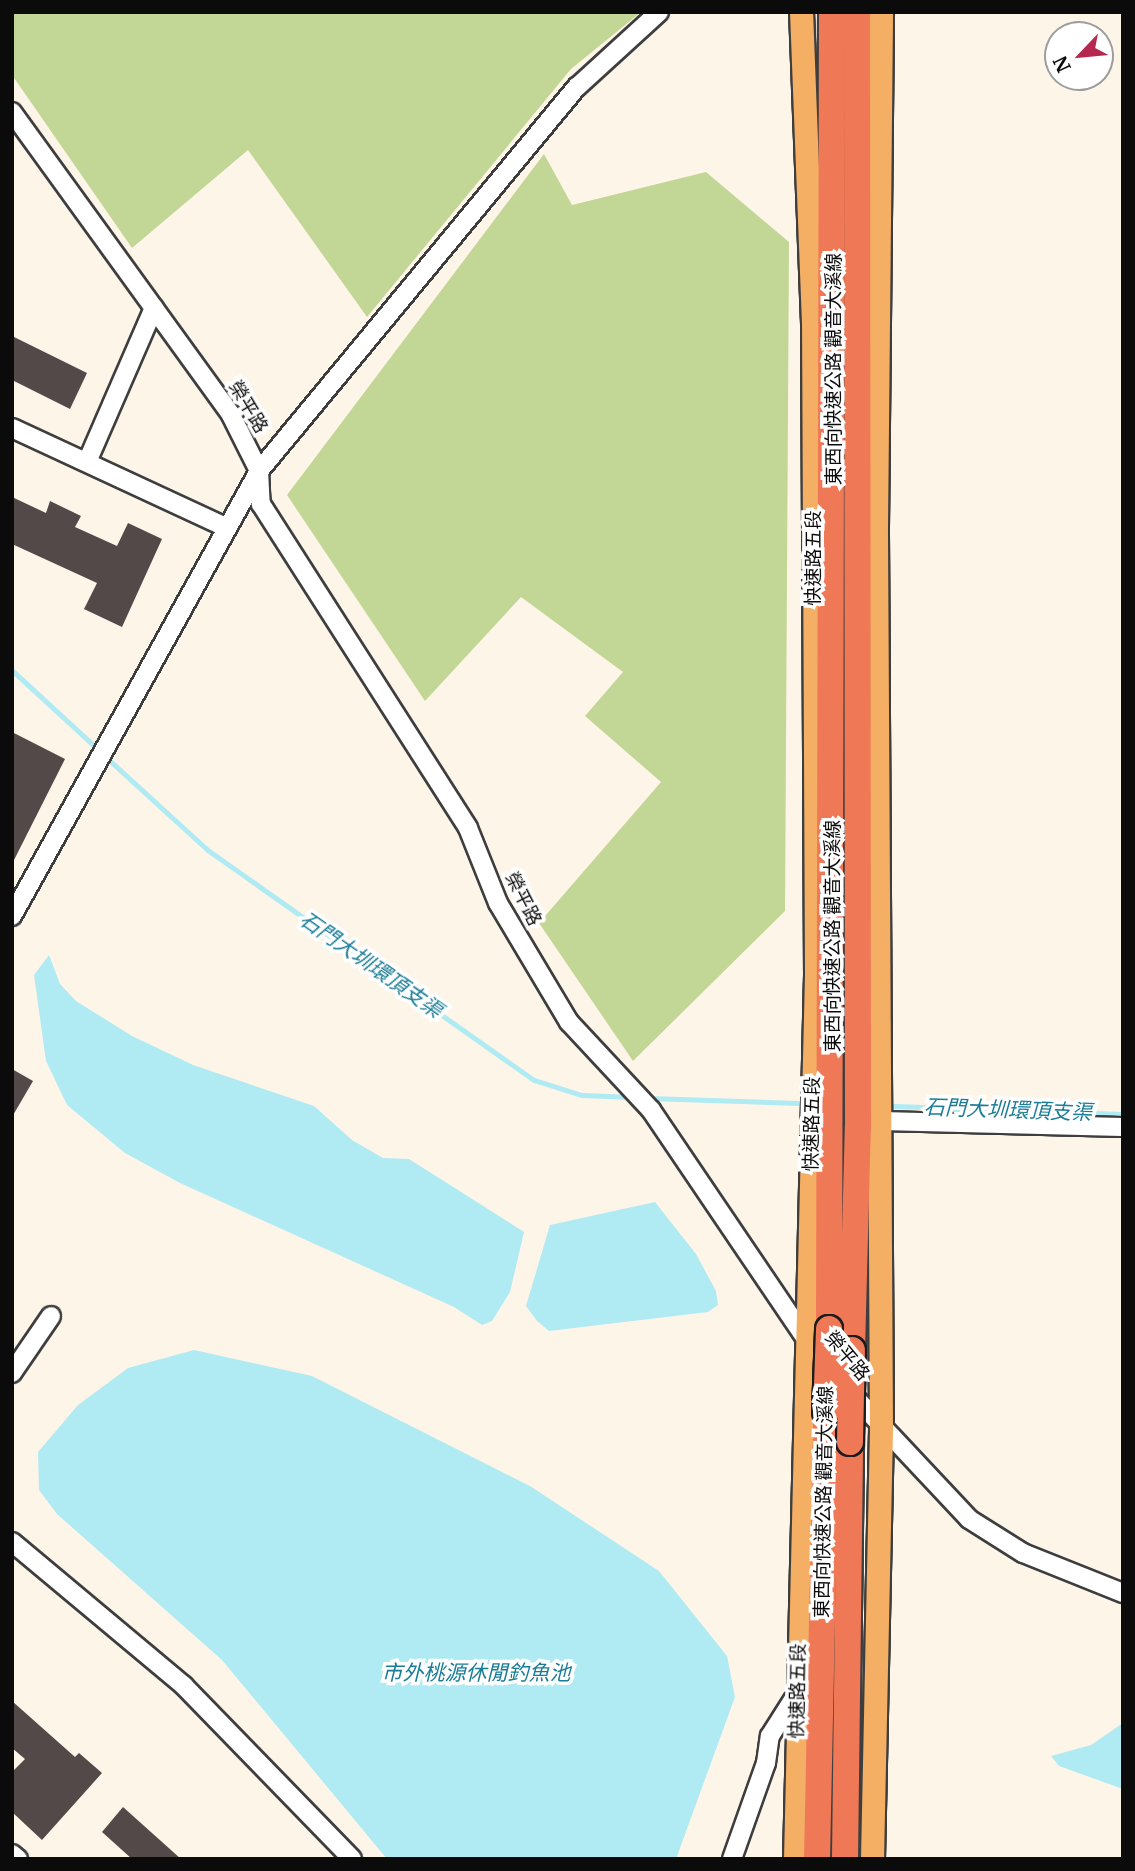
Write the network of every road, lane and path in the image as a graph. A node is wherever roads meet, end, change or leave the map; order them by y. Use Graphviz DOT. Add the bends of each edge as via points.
graph roads {
  1 [pos="659,12"];
  2 [pos="801,12"];
  3 [pos="832,12"];
  4 [pos="857,12"];
  5 [pos="881,12"];
  6 [pos="12,112"];
  7 [pos="154,308"];
  8 [pos="12,428"];
  9 [pos="87,462"];
  10 [pos="259,471"];
  11 [pos="227,528"];
  12 [pos="12,916"];
  13 [pos="852,1108"];
  14 [pos="1123,1127"];
  15 [pos="51,1317"];
  16 [pos="818,1335"];
  17 [pos="12,1373"];
  18 [pos="881,1429"];
  19 [pos="12,1542"];
  20 [pos="1123,1593"];
  21 [pos="798,1692"];
  22 [pos="12,1854"];
  23 [pos="18,1859"];
  24 [pos="352,1859"];
  25 [pos="732,1859"];
  26 [pos="795,1859"];
  27 [pos="817,1859"];
  28 [pos="845,1859"];
  29 [pos="872,1859"];
  1 -- 10 [label="street" via="577,87"];
  2 -- 16 [label="main road, 快速路五段" via="813,351"];
  3 -- 13 [label="highway, 東西向快速公路 觀音大溪線"];
  4 -- 13 [label="highway, 東西向快速公路 觀音大溪線"];
  5 -- 13 [label="main road" via="876,527"];
  6 -- 7 [label="street, 榮平路"];
  7 -- 9 [label="street"];
  7 -- 10 [label="street, 榮平路" via="232,415"];
  8 -- 9 [label="street"];
  9 -- 11 [label="street"];
  10 -- 11 [label="street"];
  10 -- 16 [label="street, 榮平路" via="261,504 468,828 498,903 569,1022 651,1110"];
  11 -- 12 [label="street"];
  13 -- 14 [label="street"];
  13 -- 16 [label="highway, 東西向快速公路 觀音大溪線"];
  13 -- 18 [label="main road"];
  13 -- 28 [label="highway, 東西向快速公路 觀音大溪線, bridge"];
  15 -- 17 [label="street"];
  16 -- 18 [label="street, 榮平路"];
  16 -- 21 [label="main road, 快速路五段"];
  16 -- 27 [label="highway, 東西向快速公路 觀音大溪線, bridge"];
  18 -- 20 [label="street, 榮平路" via="969,1519 1023,1553"];
  18 -- 29 [label="main road"];
  19 -- 24 [label="street" via="184,1686"];
  21 -- 25 [label="street" via="770,1735 766,1763"];
  21 -- 26 [label="main road, 快速路五段"];
  22 -- 23 [label="street"];
}
